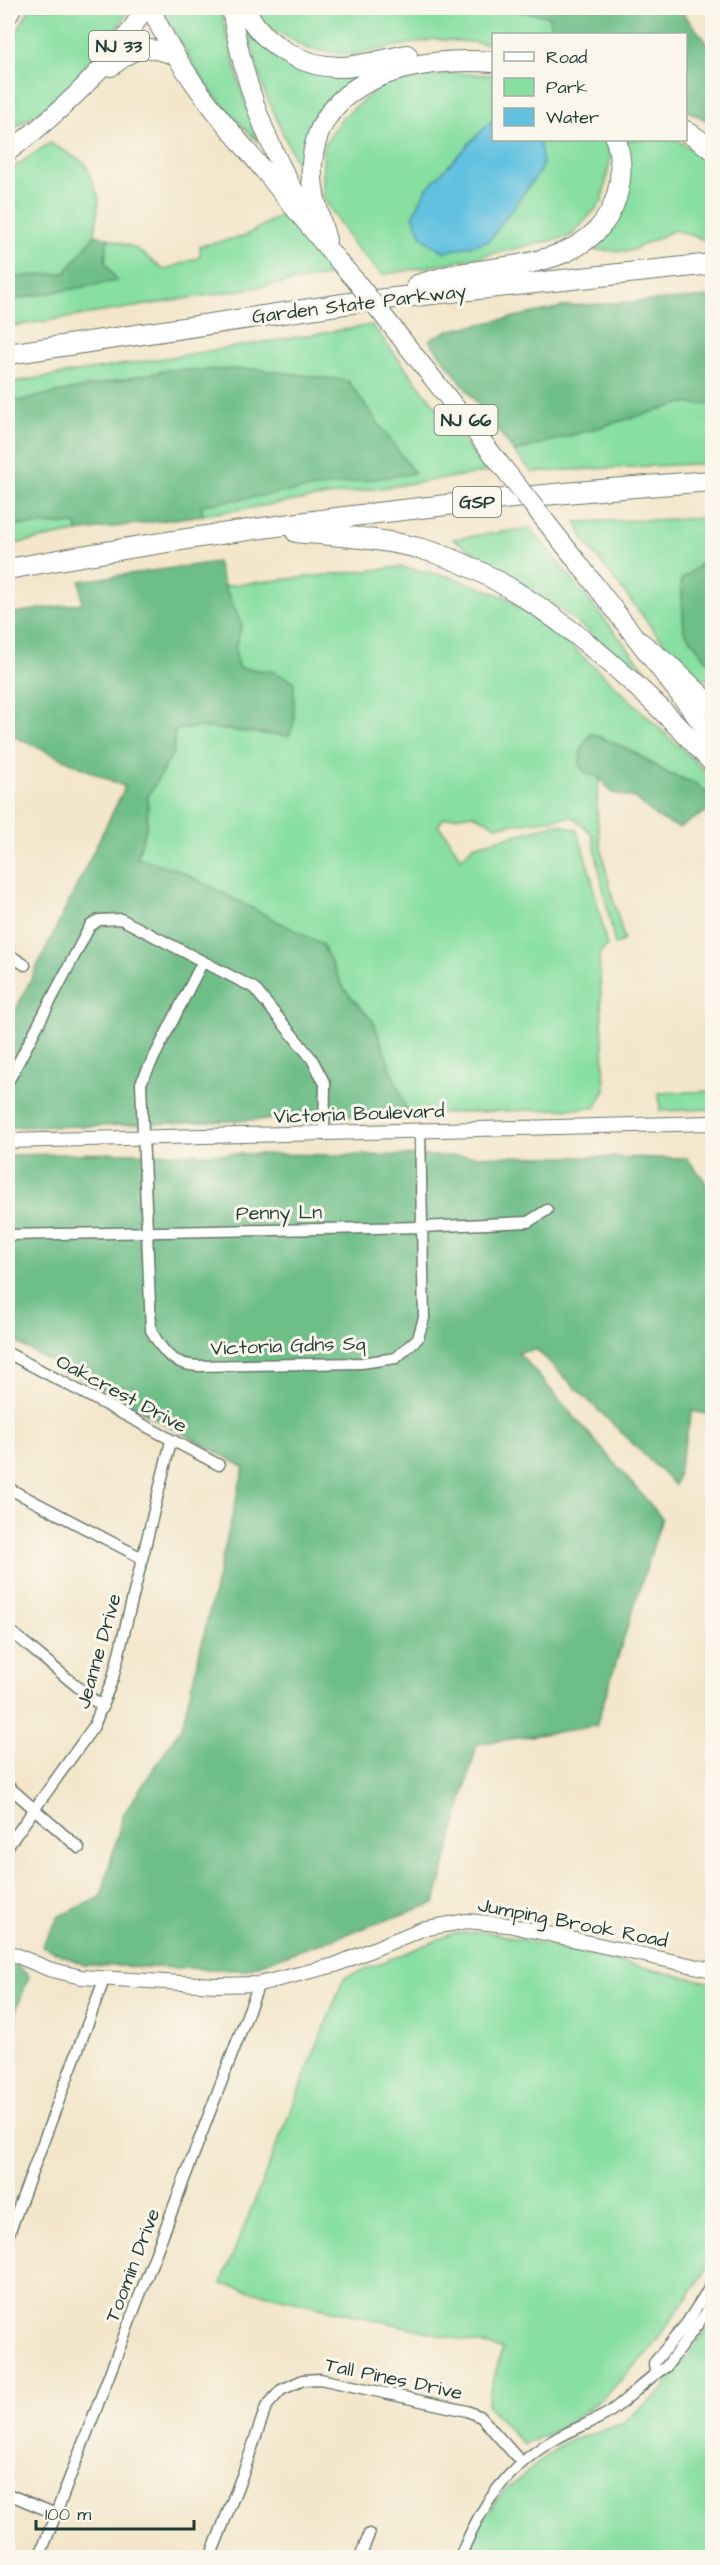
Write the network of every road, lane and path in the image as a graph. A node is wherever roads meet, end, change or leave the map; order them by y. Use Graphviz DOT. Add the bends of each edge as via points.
graph roads {
  1 [pos="12,8"];
  2 [pos="146,8"];
  3 [pos="150,8"];
  4 [pos="231,8"];
  5 [pos="245,8"];
  6 [pos="8,16"];
  7 [pos="492,50"];
  8 [pos="176,56"];
  9 [pos="492,62"];
  10 [pos="90,82"];
  11 [pos="687,132"];
  12 [pos="616,141"];
  13 [pos="12,146"];
  14 [pos="712,149"];
  15 [pos="324,242"];
  16 [pos="712,264"];
  17 [pos="357,302"];
  18 [pos="8,354"];
  19 [pos="707,483"];
  20 [pos="258,529"];
  21 [pos="8,569"];
  22 [pos="641,643"];
  23 [pos="712,705"];
  24 [pos="712,737"];
  25 [pos="712,762"];
  26 [pos="8,954"];
  27 [pos="203,961"];
  28 [pos="25,965"];
  29 [pos="8,1082"];
  30 [pos="712,1123"];
  31 [pos="420,1130"];
  32 [pos="324,1135"];
  33 [pos="145,1138"];
  34 [pos="8,1142"];
  35 [pos="547,1210"];
  36 [pos="422,1227"];
  37 [pos="148,1233"];
  38 [pos="8,1235"];
  39 [pos="8,1353"];
  40 [pos="171,1441"];
  41 [pos="219,1465"];
  42 [pos="8,1488"];
  43 [pos="142,1558"];
  44 [pos="8,1629"];
  45 [pos="103,1708"];
  46 [pos="8,1786"];
  47 [pos="34,1810"];
  48 [pos="8,1846"];
  49 [pos="79,1848"];
  50 [pos="8,1952"];
  51 [pos="712,1970"];
  52 [pos="104,1980"];
  53 [pos="259,1984"];
  54 [pos="8,2235"];
  55 [pos="712,2284"];
  56 [pos="712,2305"];
  57 [pos="655,2373"];
  58 [pos="521,2462"];
  59 [pos="8,2494"];
  60 [pos="56,2514"];
  61 [pos="369,2534"];
  62 [pos="39,2558"];
  63 [pos="210,2558"];
  64 [pos="360,2558"];
  65 [pos="460,2558"];
  1 -- 6 [label="highway"];
  2 -- 10 [label="highway, NJ 33"];
  3 -- 8 [label="highway, NJ 66"];
  4 -- 15 [label="highway, NJ 66" via="248,81 266,133"];
  5 -- 7 [label="highway" via="279,48 324,66 355,65 436,51"];
  8 -- 10 [label="highway" via="137,49"];
  8 -- 15 [label="highway, NJ 66" via="213,110"];
  9 -- 15 [label="highway" via="438,63 400,69 371,79 342,99 320,132 312,161 313,190"];
  10 -- 13 [label="highway, NJ 33" via="51,119"];
  11 -- 14 [label="highway"];
  12 -- 17 [label="highway" via="620,161 617,193 605,221 586,241 542,260 448,276"];
  15 -- 22 [label="highway, NJ 66, bridge"];
  16 -- 17 [label="highway, Garden State Parkway"];
  17 -- 18 [label="highway, Garden State Parkway"];
  19 -- 20 [label="highway, GSP" via="447,505"];
  20 -- 21 [label="highway, GSP"];
  20 -- 25 [label="highway" via="404,544 486,574 609,662"];
  22 -- 23 [label="highway"];
  22 -- 24 [label="highway, NJ 66"];
  26 -- 28 [label="street"];
  27 -- 29 [label="street" via="121,919 99,920 90,926"];
  27 -- 32 [label="street" via="254,988 312,1059 325,1084"];
  27 -- 33 [label="street, Victoria Gdns Sq" via="141,1083"];
  30 -- 31 [label="street, Victoria Boulevard"];
  31 -- 32 [label="street, Victoria Boulevard"];
  31 -- 36 [label="street, Victoria Gdns Sq"];
  32 -- 33 [label="street, Victoria Boulevard"];
  33 -- 34 [label="street, Victoria Boulevard"];
  33 -- 37 [label="street, Victoria Gdns Sq"];
  35 -- 36 [label="street, Penny Ln" via="528,1222"];
  36 -- 37 [label="street, Penny Ln"];
  36 -- 37 [label="street, Victoria Gdns Sq" via="423,1318 418,1338 396,1358 338,1363 199,1366 171,1360 151,1330"];
  37 -- 38 [label="street, Penny Ln"];
  39 -- 40 [label="street, Oakcrest Drive"];
  40 -- 41 [label="street, Oakcrest Drive"];
  40 -- 43 [label="street, Jeanne Drive"];
  42 -- 43 [label="street"];
  43 -- 45 [label="street, Jeanne Drive"];
  44 -- 45 [label="street"];
  45 -- 47 [label="street, Jeanne Drive"];
  46 -- 47 [label="street"];
  47 -- 48 [label="street, Jeanne Drive"];
  47 -- 49 [label="street"];
  50 -- 52 [label="street, Jumping Brook Road" via="49,1969"];
  51 -- 53 [label="street, Jumping Brook Road" via="508,1925 467,1921 422,1929 335,1965"];
  52 -- 53 [label="street, Jumping Brook Road"];
  52 -- 54 [label="street"];
  53 -- 60 [label="street, Toomin Drive"];
  55 -- 57 [label="street" via="654,2363"];
  56 -- 57 [label="street" via="666,2367"];
  57 -- 58 [label="street" via="607,2414"];
  58 -- 63 [label="street, Tall Pines Drive" via="474,2414 320,2379 303,2380 281,2390 266,2407"];
  58 -- 65 [label="street" via="491,2495"];
  59 -- 60 [label="street"];
  60 -- 62 [label="street, Toomin Drive"];
  61 -- 64 [label="street"];
}
